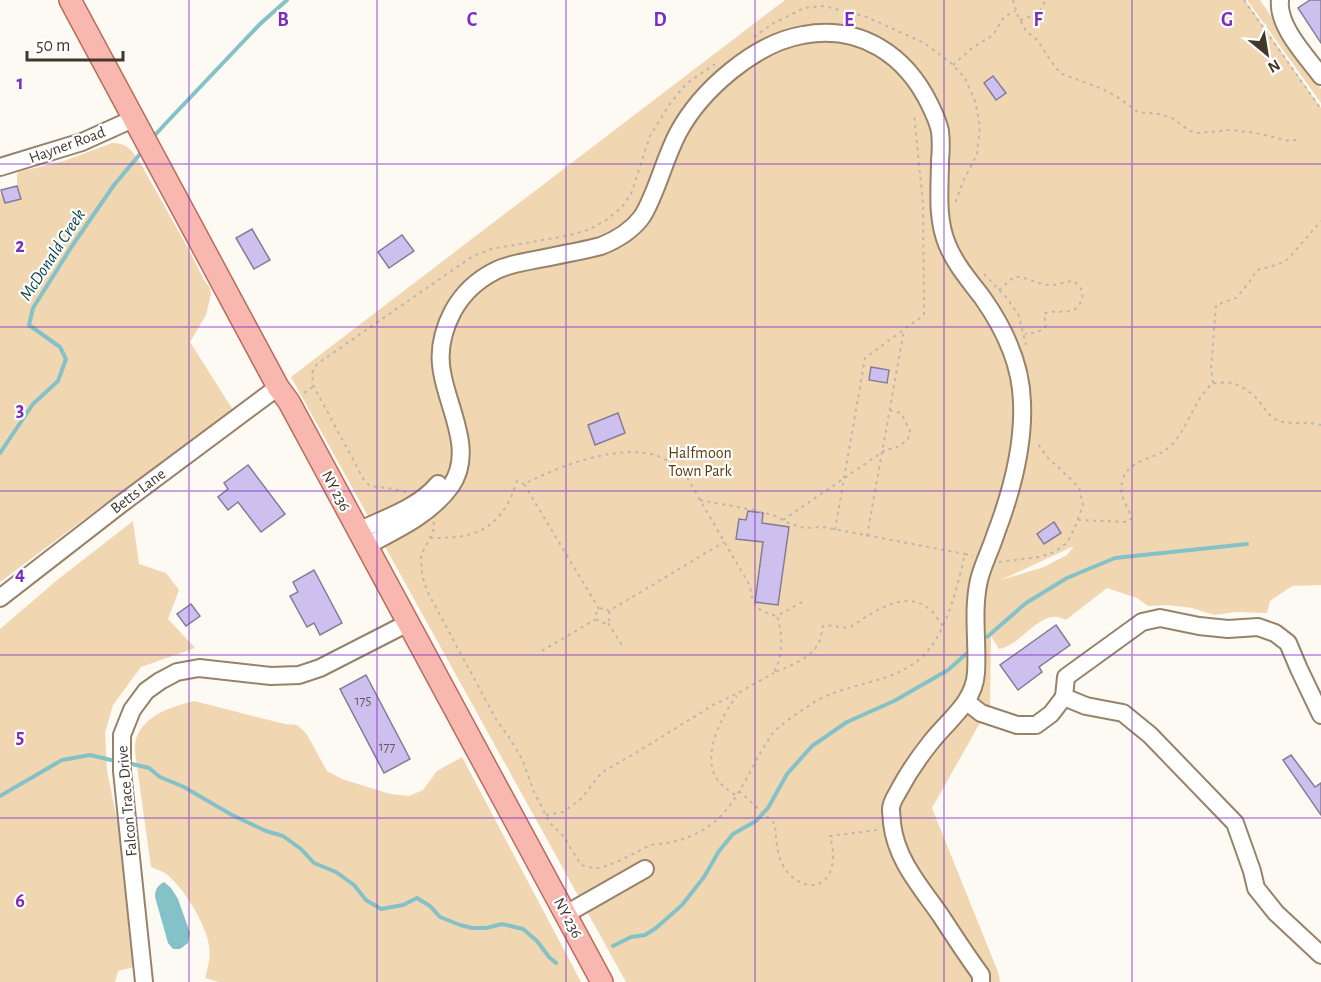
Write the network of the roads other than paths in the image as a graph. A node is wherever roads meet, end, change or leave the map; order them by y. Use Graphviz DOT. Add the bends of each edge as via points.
graph roads {
  1 [pos="70,0"];
  2 [pos="1280,0"];
  3 [pos="1321,76"];
  4 [pos="134,119"];
  5 [pos="0,167"];
  6 [pos="278,387"];
  7 [pos="362,538"];
  8 [pos="0,598"];
  9 [pos="408,623"];
  10 [pos="1064,697"];
  11 [pos="967,702"];
  12 [pos="1319,704"];
  13 [pos="645,869"];
  14 [pos="566,914"];
  15 [pos="1321,955"];
  16 [pos="144,982"];
  17 [pos="602,982"];
  18 [pos="981,982"];
  1 -- 4 [label="main road, NY 236 / NY 236"];
  2 -- 3 [label="street" via="1287,30"];
  4 -- 5 [label="street, Hayner Road" via="82,142"];
  4 -- 6 [label="main road, NY 236 / NY 236"];
  6 -- 7 [label="main road, NY 236 / NY 236"];
  6 -- 8 [label="street, Betts Lane"];
  7 -- 9 [label="main road, NY 236 / NY 236"];
  7 -- 11 [label="street" via="417,518 452,485 461,456 441,354 443,334 460,298 497,270 601,246 623,235 642,217 680,129 723,78 778,42 802,35 845,34 891,54 916,80 926,98 940,132 941,228 963,274 1006,337 1019,375 1022,428 1017,466 980,580 975,612 976,676"];
  9 -- 14 [label="main road, NY 236 / NY 236"];
  9 -- 16 [label="street, Falcon Trace Drive" via="299,675 199,668 177,672 146,691 132,710 122,735 122,771"];
  10 -- 11 [label="street" via="1036,725 1017,725 981,713"];
  10 -- 12 [label="street" via="1066,677 1142,622 1160,618 1228,629 1258,627 1275,633 1288,643"];
  10 -- 15 [label="street" via="1123,713 1150,735 1235,823 1256,888 1276,913"];
  11 -- 18 [label="street" via="909,772 891,806 893,833 906,867 981,975"];
  13 -- 14 [label="street"];
  14 -- 17 [label="main road, NY 236 / NY 236"];
}
